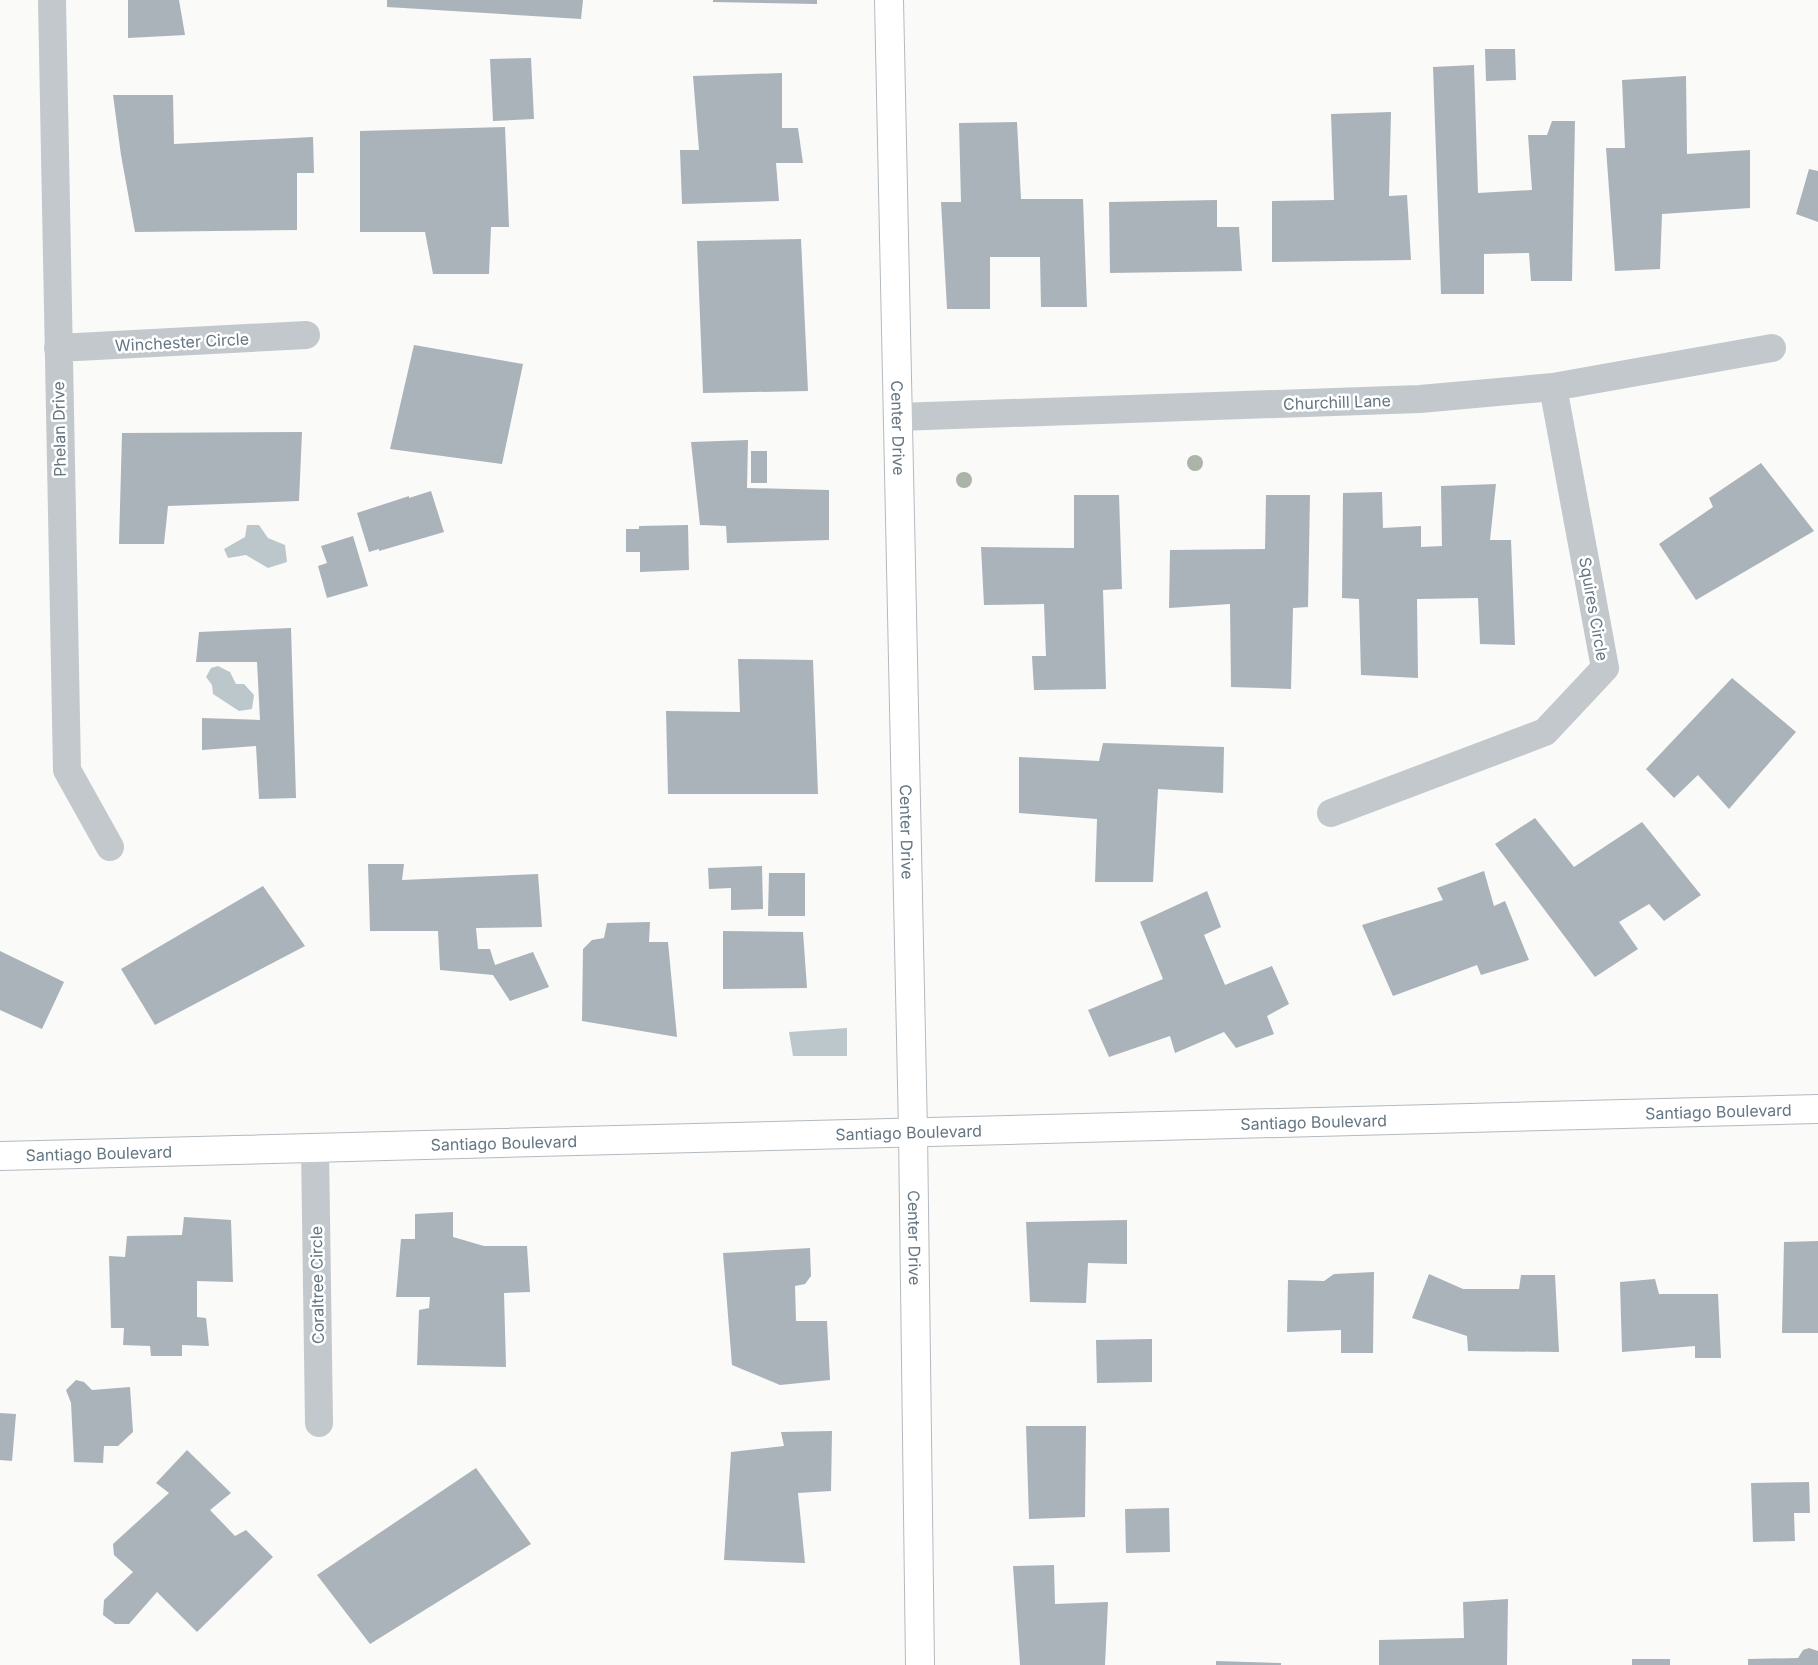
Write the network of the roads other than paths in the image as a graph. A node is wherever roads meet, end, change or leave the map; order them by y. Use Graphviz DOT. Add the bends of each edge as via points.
graph roads {
  1 [pos="52,0"];
  2 [pos="889,0"];
  3 [pos="306,335"];
  4 [pos="58,348"];
  5 [pos="1772,348"];
  6 [pos="1553,386"];
  7 [pos="898,417"];
  8 [pos="1330,813"];
  9 [pos="110,847"];
  10 [pos="1818,1109"];
  11 [pos="913,1132"];
  12 [pos="315,1148"];
  13 [pos="0,1156"];
  14 [pos="319,1423"];
  15 [pos="920,1665"];
  1 -- 4 [label="street, Phelan Drive"];
  2 -- 7 [label="street, Center Drive"];
  3 -- 4 [label="street, Winchester Circle"];
  4 -- 9 [label="street, Phelan Drive" via="67,770"];
  5 -- 6 [label="street, Churchill Lane"];
  6 -- 7 [label="street, Churchill Lane" via="1420,399"];
  6 -- 8 [label="street, Squires Circle" via="1605,668 1545,732"];
  7 -- 11 [label="street, Center Drive"];
  10 -- 11 [label="street, Santiago Boulevard"];
  11 -- 12 [label="street, Santiago Boulevard"];
  11 -- 15 [label="street, Center Drive"];
  12 -- 13 [label="street, Santiago Boulevard"];
  12 -- 14 [label="street, Coraltree Circle"];
}
